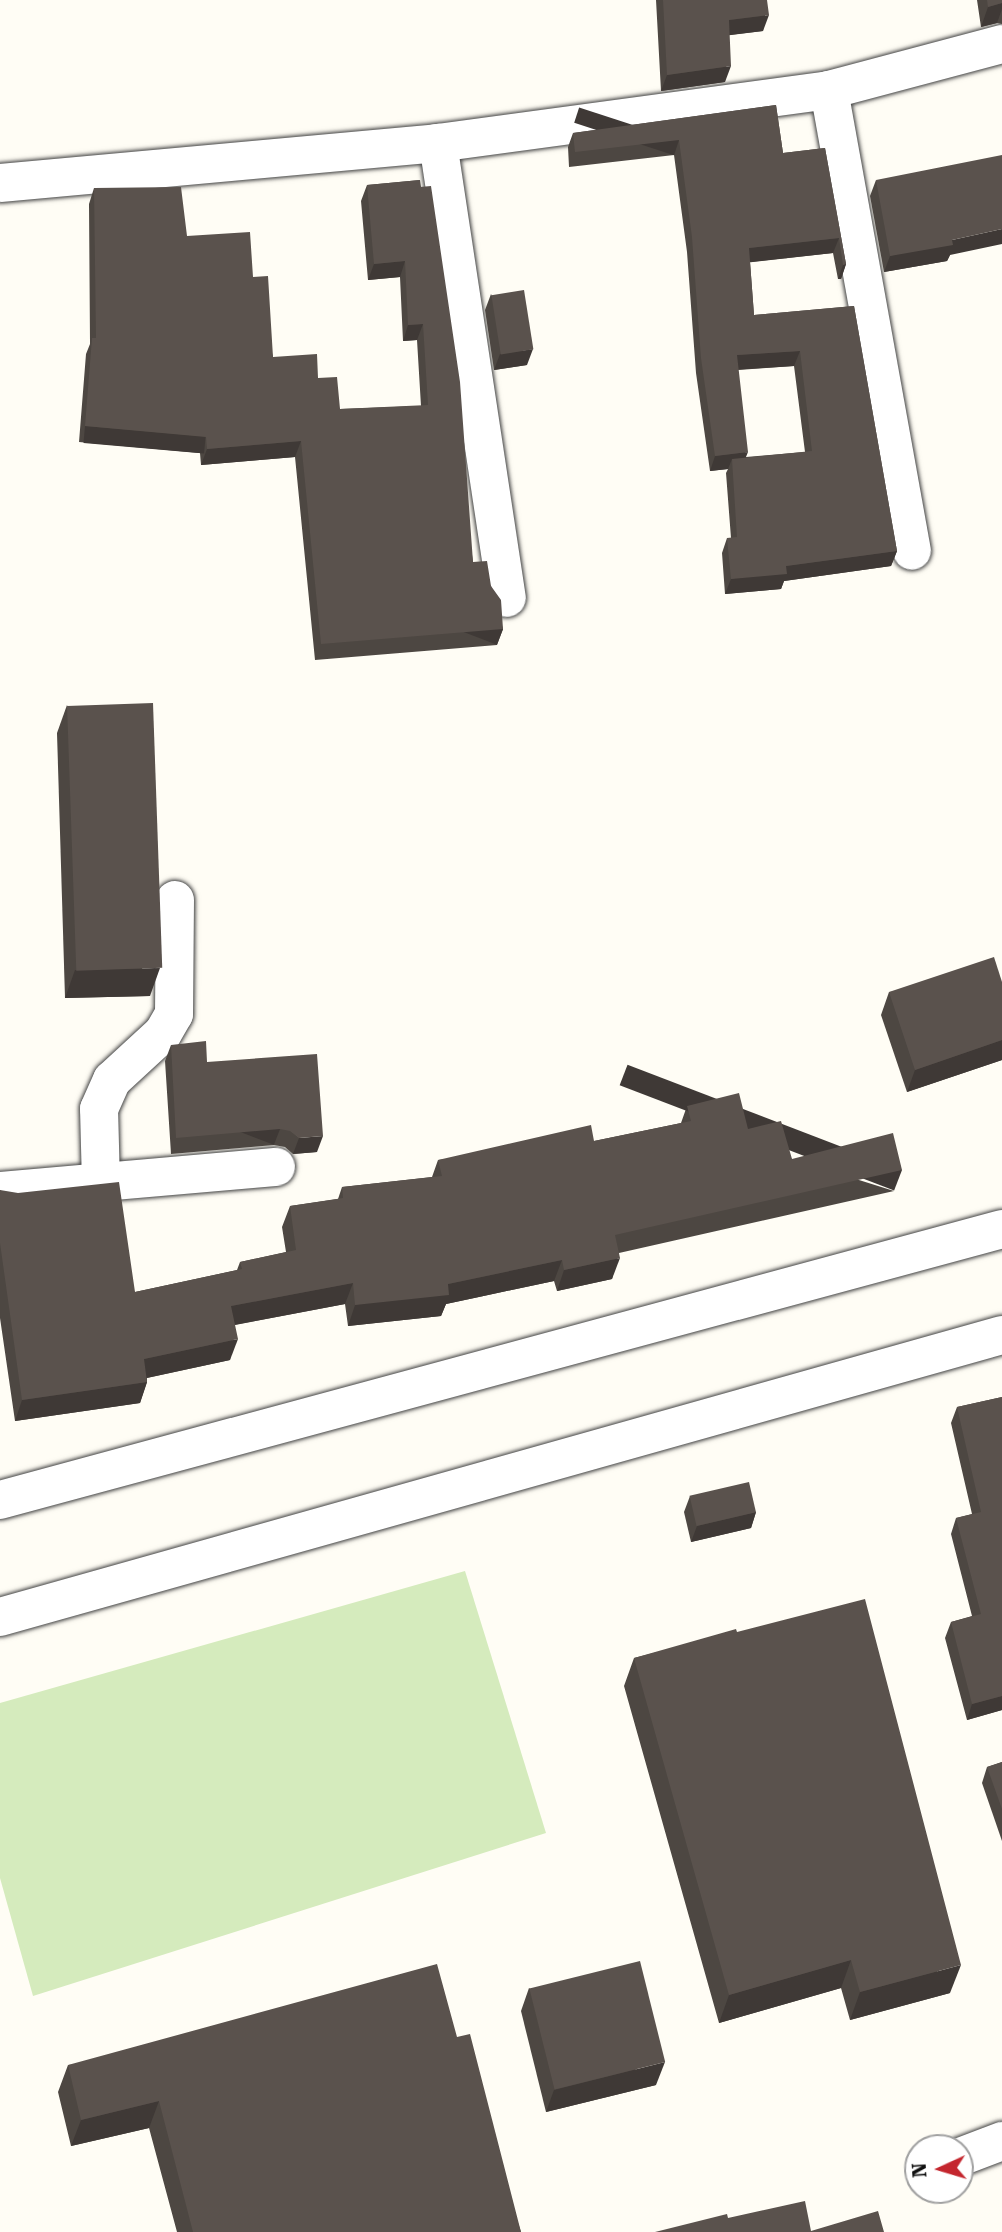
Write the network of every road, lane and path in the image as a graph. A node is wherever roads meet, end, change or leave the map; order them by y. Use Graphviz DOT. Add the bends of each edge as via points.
graph roads {
  1 [pos="1002,44"];
  2 [pos="829,90"];
  3 [pos="438,143"];
  4 [pos="0,183"];
  5 [pos="912,551"];
  6 [pos="507,598"];
  7 [pos="175,900"];
  8 [pos="276,1167"];
  9 [pos="101,1184"];
  10 [pos="0,1191"];
  11 [pos="1002,1229"];
  12 [pos="1002,1335"];
  13 [pos="0,1500"];
  14 [pos="0,1617"];
  15 [pos="1002,2141"];
  16 [pos="974,2152"];
  1 -- 2 [label="street"];
  2 -- 3 [label="street"];
  2 -- 5 [label="street"];
  3 -- 4 [label="street"];
  3 -- 6 [label="street"];
  7 -- 9 [label="street" via="174,1014 163,1033 112,1080 99,1109"];
  8 -- 9 [label="street"];
  9 -- 10 [label="street"];
  11 -- 13 [label="street"];
  12 -- 14 [label="street"];
  15 -- 16 [label="street"];
}
